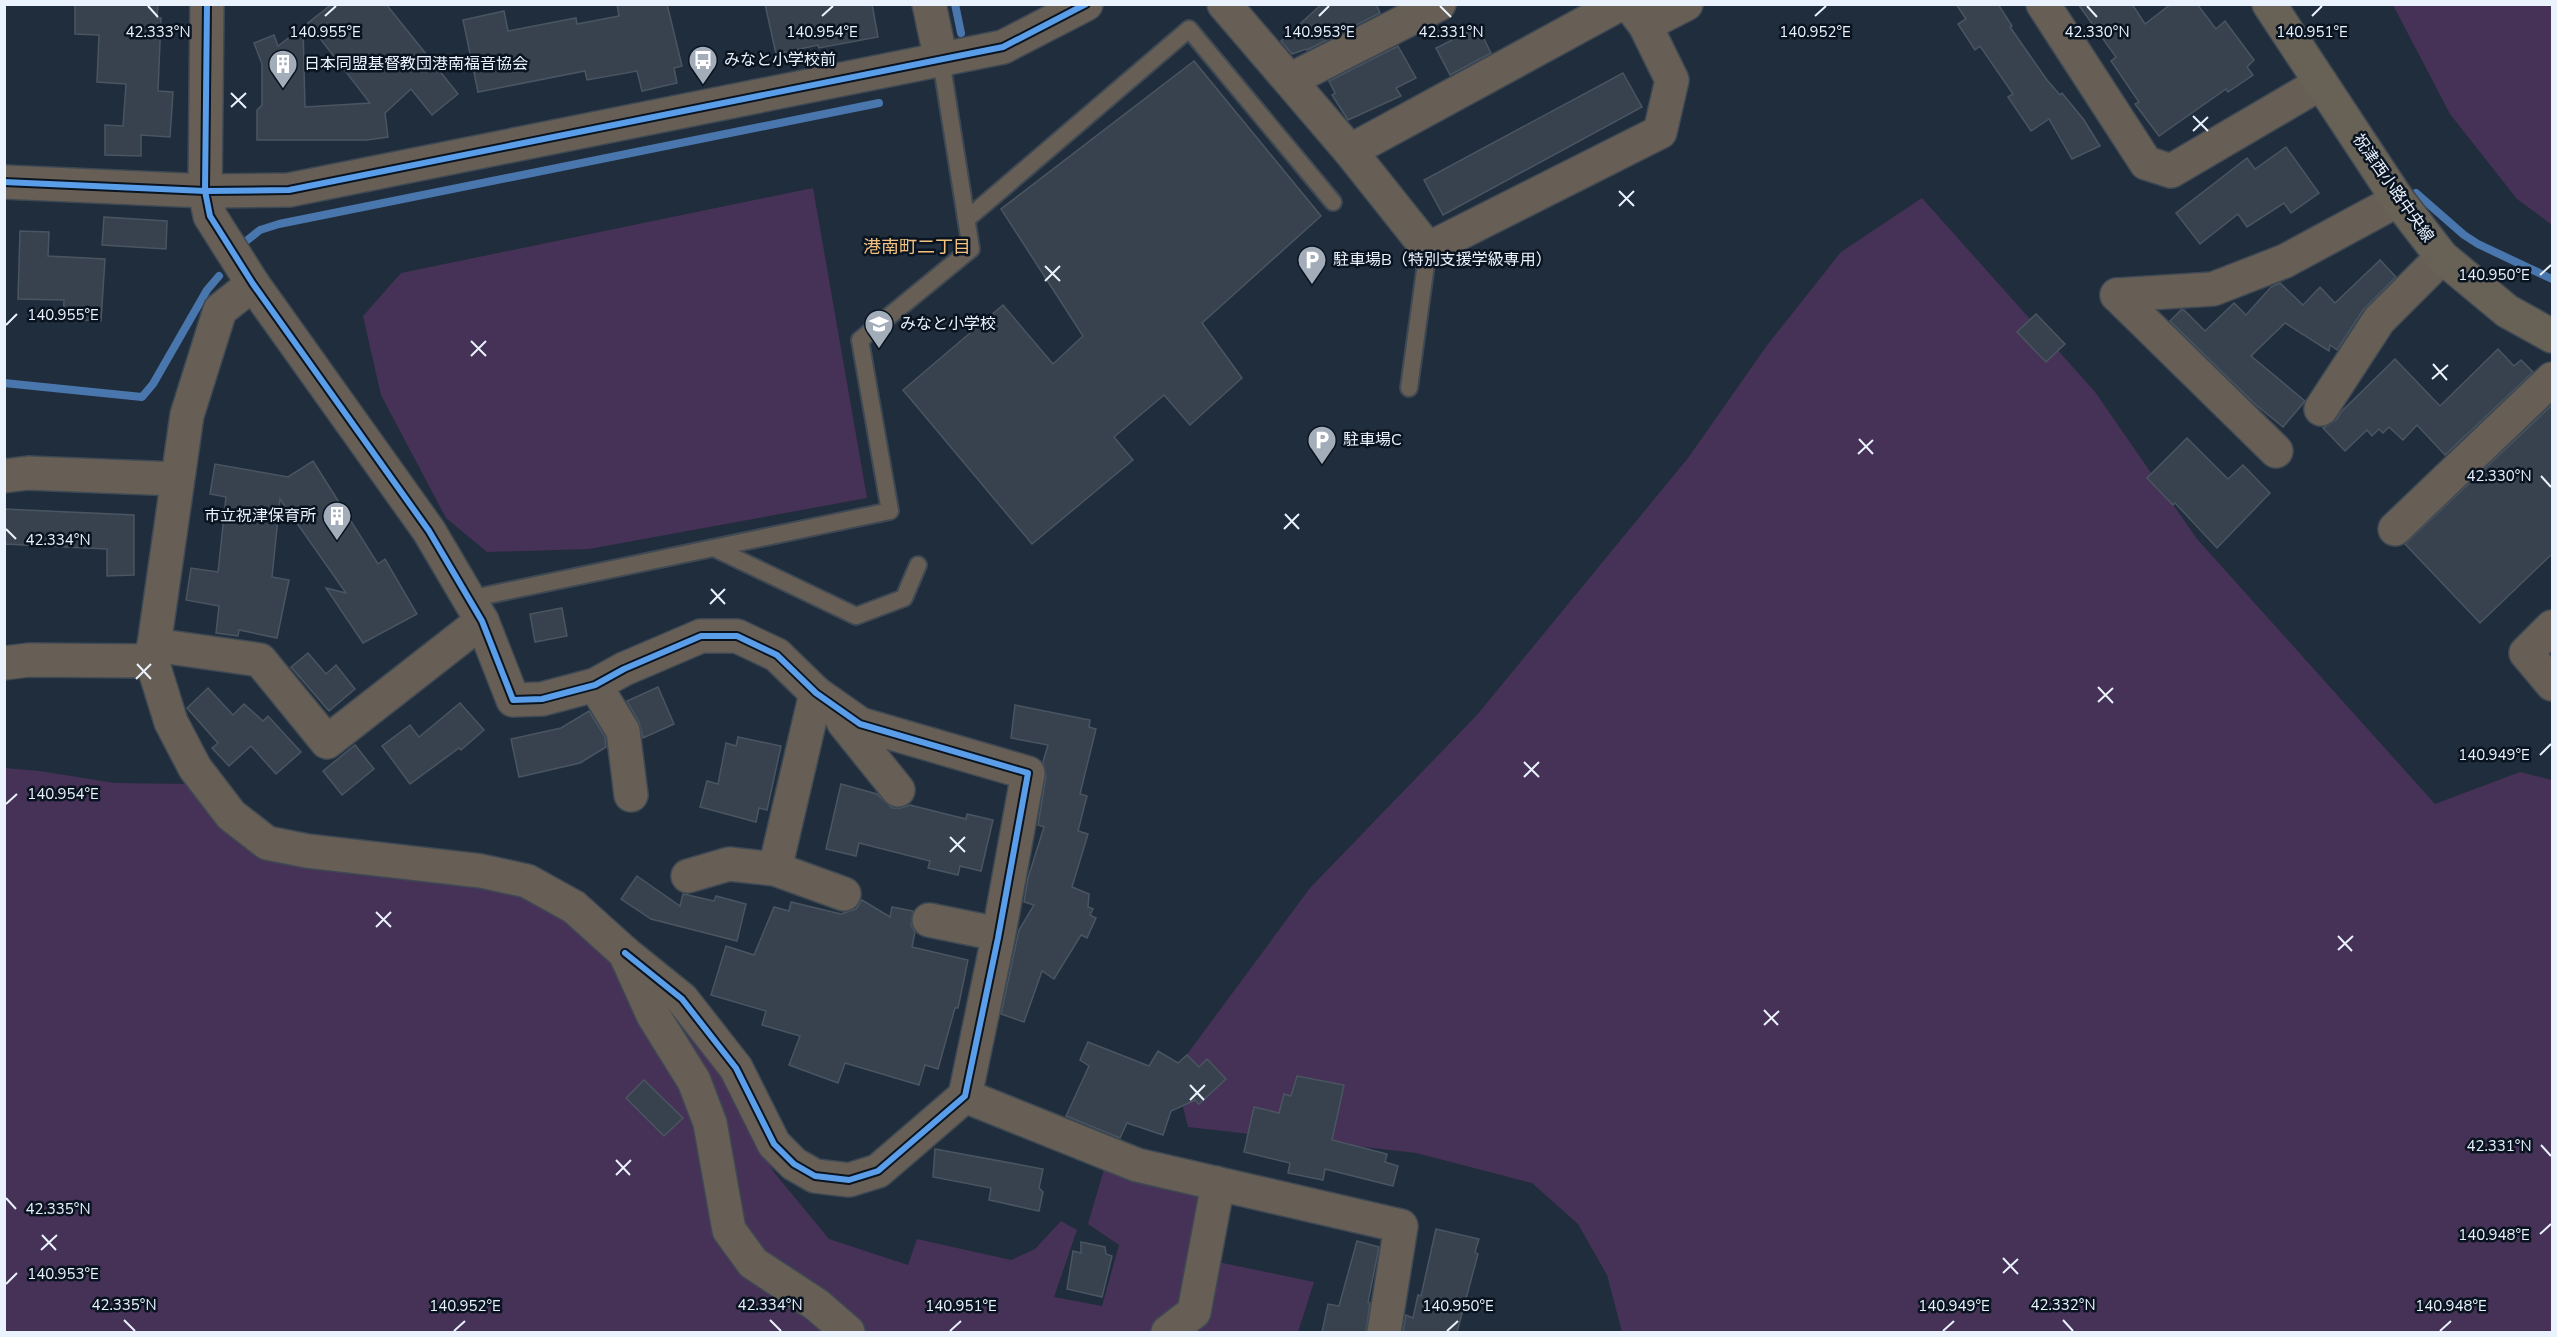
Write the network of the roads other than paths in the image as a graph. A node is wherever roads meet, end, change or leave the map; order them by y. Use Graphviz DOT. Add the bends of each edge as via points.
graph roads {
  1 [pos="207,4"];
  2 [pos="928,4"];
  3 [pos="1086,4"];
  4 [pos="1224,4"];
  5 [pos="1439,4"];
  6 [pos="1620,4"];
  7 [pos="1686,4"];
  8 [pos="2043,4"];
  9 [pos="2269,4"];
  10 [pos="1637,15"];
  11 [pos="941,60"];
  12 [pos="1290,80"];
  13 [pos="2321,83"];
  14 [pos="1350,151"];
  15 [pos="4,182"];
  16 [pos="205,191"];
  17 [pos="2398,200"];
  18 [pos="1333,202"];
  19 [pos="967,219"];
  20 [pos="1428,249"];
  21 [pos="2442,257"];
  22 [pos="253,284"];
  23 [pos="2553,336"];
  24 [pos="2553,379"];
  25 [pos="1409,388"];
  26 [pos="2321,409"];
  27 [pos="2276,451"];
  28 [pos="4,476"];
  29 [pos="177,479"];
  30 [pos="2395,529"];
  31 [pos="714,548"];
  32 [pos="918,565"];
  33 [pos="476,610"];
  34 [pos="2553,627"];
  35 [pos="153,653"];
  36 [pos="4,663"];
  37 [pos="2553,684"];
  38 [pos="595,685"];
  39 [pos="826,700"];
  40 [pos="898,790"];
  41 [pos="631,795"];
  42 [pos="775,869"];
  43 [pos="688,876"];
  44 [pos="844,894"];
  45 [pos="929,920"];
  46 [pos="998,934"];
  47 [pos="626,953"];
  48 [pos="965,1096"];
  49 [pos="1216,1183"];
  50 [pos="848,1332"];
  51 [pos="1168,1332"];
  52 [pos="1384,1332"];
  1 -- 16 [label="street"];
  2 -- 11 [label="street"];
  3 -- 11 [label="street" via="1003,47"];
  4 -- 12 [label="street"];
  5 -- 12 [label="street"];
  6 -- 14 [label="street"];
  7 -- 10 [label="street"];
  8 -- 13 [label="street" via="2146,163 2172,171"];
  9 -- 13 [label="main road, 祝津西小路中央線"];
  10 -- 20 [label="street" via="1672,80 1660,132"];
  11 -- 16 [label="street" via="289,190"];
  11 -- 19 [label="lane"];
  12 -- 14 [label="street"];
  13 -- 17 [label="main road, 祝津西小路中央線"];
  14 -- 20 [label="street"];
  15 -- 16 [label="street"];
  16 -- 22 [label="street" via="210,216"];
  17 -- 21 [label="main road, 祝津西小路中央線"];
  17 -- 27 [label="street" via="2285,261 2213,289 2117,295"];
  18 -- 19 [label="lane" via="1189,29"];
  19 -- 31 [label="lane" via="971,249 860,340 890,511"];
  20 -- 25 [label="lane"];
  21 -- 23 [label="main road, 祝津西小路中央線" via="2507,311"];
  21 -- 26 [label="street" via="2379,320"];
  22 -- 29 [label="street" via="220,310 187,415"];
  22 -- 33 [label="street" via="429,531"];
  24 -- 30 [label="street"];
  28 -- 29 [label="street" via="28,473"];
  29 -- 35 [label="street"];
  31 -- 32 [label="lane" via="856,616 904,598"];
  31 -- 33 [label="lane"];
  33 -- 35 [label="street" via="327,742 261,660"];
  33 -- 38 [label="street" via="513,700 542,699"];
  34 -- 37 [label="street" via="2526,653"];
  35 -- 36 [label="street"];
  35 -- 47 [label="street" via="171,722 195,768 231,815 267,843 481,871 527,881 574,907"];
  38 -- 39 [label="street" via="701,636 737,636 777,655"];
  38 -- 41 [label="street" via="623,731"];
  39 -- 40 [label="street"];
  39 -- 42 [label="street"];
  39 -- 46 [label="street" via="860,724 1028,772"];
  42 -- 43 [label="street" via="729,864"];
  42 -- 44 [label="street"];
  45 -- 46 [label="street"];
  46 -- 48 [label="street"];
  47 -- 48 [label="street" via="682,999 736,1068 774,1144 794,1164 815,1176 849,1180 878,1171"];
  47 -- 50 [label="street" via="653,1015 694,1081 710,1123 729,1230 753,1263 817,1305"];
  48 -- 49 [label="street" via="1137,1165"];
  49 -- 51 [label="street" via="1194,1312"];
  49 -- 52 [label="street" via="1401,1226"];
}
